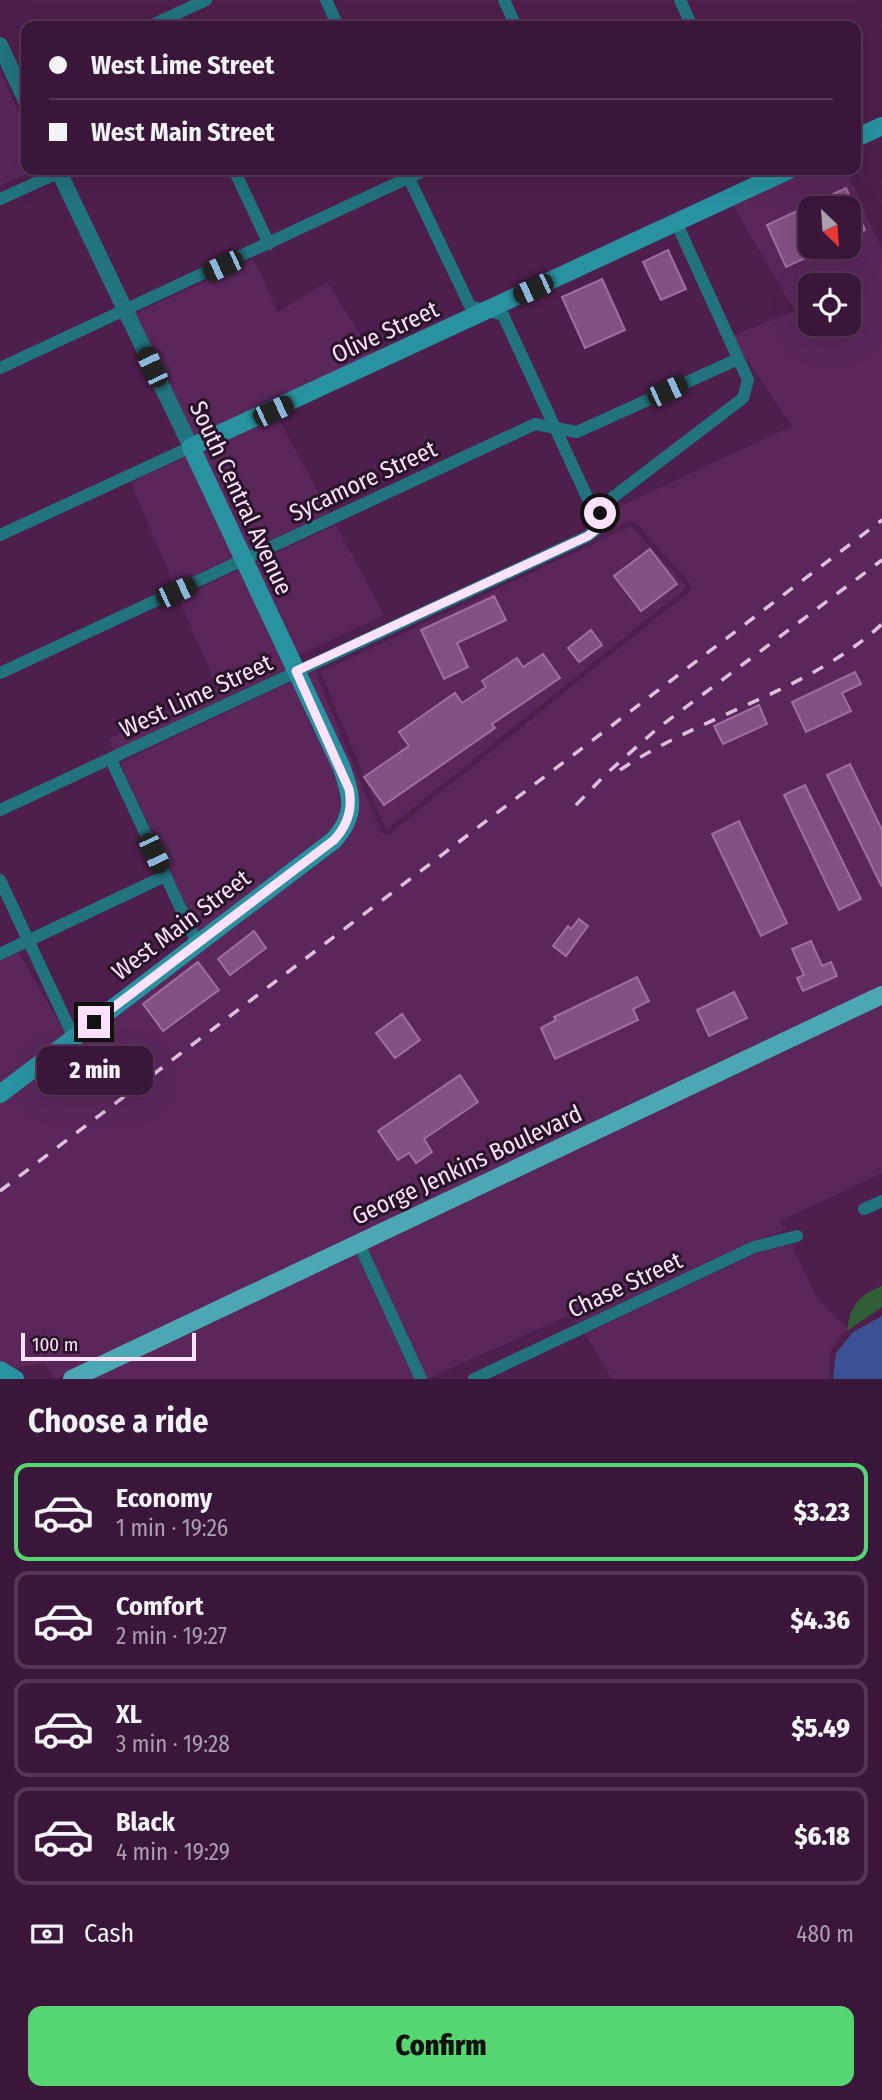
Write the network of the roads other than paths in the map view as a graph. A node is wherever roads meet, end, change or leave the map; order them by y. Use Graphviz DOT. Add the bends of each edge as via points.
graph roads {
  1 [pos="206,0"];
  2 [pos="326,0"];
  3 [pos="504,0"];
  4 [pos="680,0"];
  5 [pos="169,21"];
  6 [pos="336,21"];
  7 [pos="514,21"];
  8 [pos="690,21"];
  9 [pos="0,45"];
  10 [pos="21,86"];
  11 [pos="882,126"];
  12 [pos="861,136"];
  13 [pos="51,175"];
  14 [pos="61,175"];
  15 [pos="236,175"];
  16 [pos="405,175"];
  17 [pos="407,175"];
  18 [pos="762,175"];
  19 [pos="0,199"];
  20 [pos="676,222"];
  21 [pos="269,244"];
  22 [pos="125,310"];
  23 [pos="486,311"];
  24 [pos="738,359"];
  25 [pos="0,368"];
  26 [pos="554,428"];
  27 [pos="191,447"];
  28 [pos="600,513"];
  29 [pos="0,535"];
  30 [pos="243,560"];
  31 [pos="296,671"];
  32 [pos="0,673"];
  33 [pos="111,760"];
  34 [pos="0,810"];
  35 [pos="350,813"];
  36 [pos="165,876"];
  37 [pos="0,880"];
  38 [pos="29,941"];
  39 [pos="197,943"];
  40 [pos="0,954"];
  41 [pos="882,995"];
  42 [pos="74,1038"];
  43 [pos="0,1094"];
  44 [pos="882,1201"];
  45 [pos="864,1209"];
  46 [pos="797,1236"];
  47 [pos="359,1244"];
  48 [pos="0,1370"];
  49 [pos="15,1379"];
  50 [pos="72,1379"];
  51 [pos="421,1379"];
  52 [pos="474,1379"];
  1 -- 5 [label="street"];
  2 -- 6 [label="street"];
  3 -- 7 [label="street"];
  4 -- 8 [label="street"];
  9 -- 10 [label="street"];
  11 -- 12 [label="main road"];
  13 -- 19 [label="street"];
  14 -- 22 [label="street, South Central Avenue"];
  15 -- 21 [label="street"];
  16 -- 21 [label="street"];
  17 -- 23 [label="street" via="470,306"];
  18 -- 20 [label="main road, Olive Street"];
  20 -- 23 [label="main road, Olive Street"];
  20 -- 24 [label="street"];
  21 -- 22 [label="street"];
  22 -- 25 [label="street"];
  22 -- 27 [label="street, South Central Avenue"];
  23 -- 26 [label="street" via="503,315"];
  23 -- 27 [label="main road, Olive Street"];
  24 -- 26 [label="street, Sycamore Street" via="578,432"];
  24 -- 28 [label="street, West Lime Street" via="748,380 743,398 612,498"];
  26 -- 28 [label="street" via="587,497"];
  26 -- 30 [label="street, Sycamore Street" via="535,424"];
  27 -- 29 [label="street, Olive Street"];
  27 -- 30 [label="main road, South Central Avenue"];
  28 -- 31 [label="street, West Lime Street" via="600,526 588,536"];
  30 -- 31 [label="main road, South Central Avenue"];
  30 -- 32 [label="street, Sycamore Street"];
  31 -- 33 [label="street, West Lime Street"];
  31 -- 35 [label="main road, South Central Avenue" via="341,766"];
  33 -- 34 [label="street, West Lime Street"];
  33 -- 36 [label="street"];
  35 -- 39 [label="main road, West Main Street" via="334,840"];
  36 -- 38 [label="street"];
  36 -- 39 [label="street"];
  37 -- 38 [label="street"];
  38 -- 40 [label="street"];
  38 -- 42 [label="street"];
  39 -- 42 [label="main road, West Main Street"];
  41 -- 47 [label="main road, George Jenkins Boulevard"];
  42 -- 43 [label="main road, West Main Street"];
  44 -- 45 [label="street"];
  46 -- 52 [label="street, Chase Street" via="754,1247"];
  47 -- 50 [label="main road, George Jenkins Boulevard"];
  47 -- 51 [label="street"];
  48 -- 49 [label="main road"];
}
